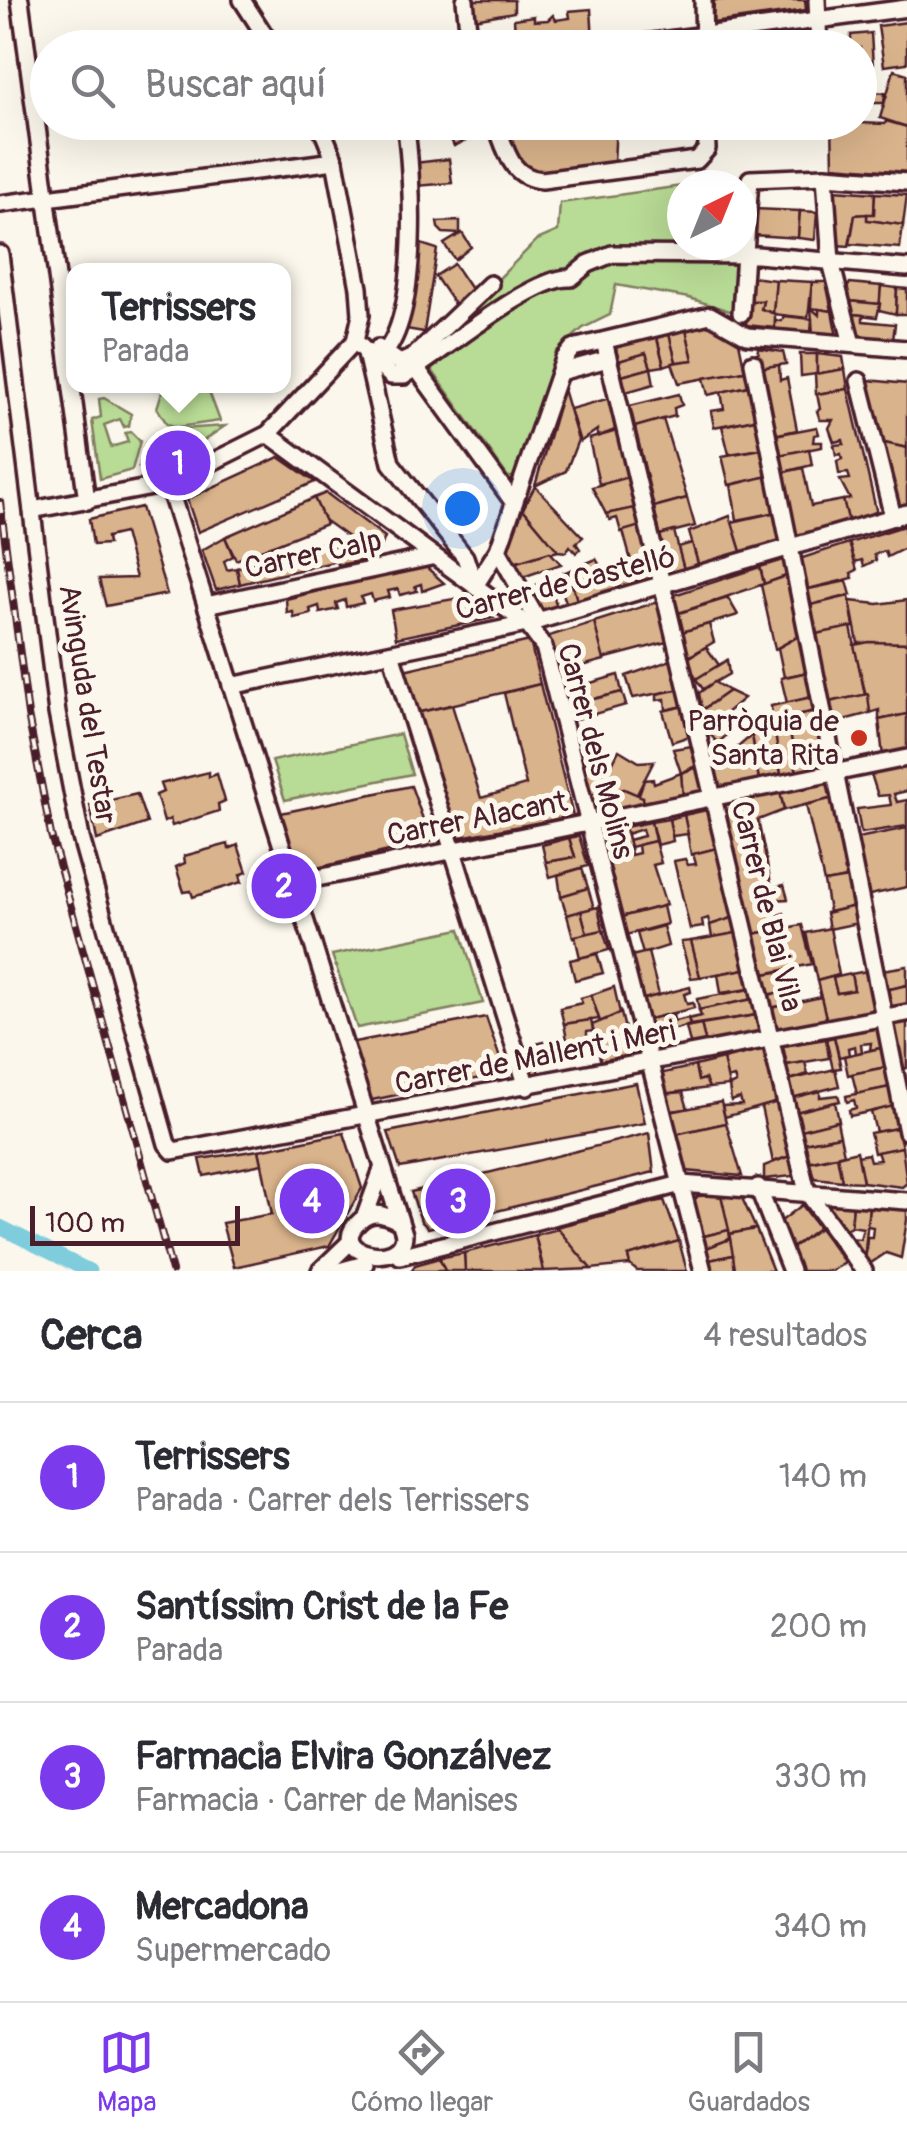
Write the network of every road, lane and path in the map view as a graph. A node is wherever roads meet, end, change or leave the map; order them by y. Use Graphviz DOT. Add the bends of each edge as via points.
graph roads {
  1 [pos="12,0"];
  2 [pos="20,0"];
  3 [pos="242,0"];
  4 [pos="464,0"];
  5 [pos="703,0"];
  6 [pos="817,0"];
  7 [pos="0,2"];
  8 [pos="907,8"];
  9 [pos="818,20"];
  10 [pos="262,30"];
  11 [pos="468,30"];
  12 [pos="704,30"];
  13 [pos="764,30"];
  14 [pos="818,30"];
  15 [pos="30,76"];
  16 [pos="38,140"];
  17 [pos="327,140"];
  18 [pos="407,140"];
  19 [pos="502,140"];
  20 [pos="704,140"];
  21 [pos="335,161"];
  22 [pos="825,176"];
  23 [pos="757,179"];
  24 [pos="907,182"];
  25 [pos="46,198"];
  26 [pos="0,204"];
  27 [pos="0,254"];
  28 [pos="667,254"];
  29 [pos="757,256"];
  30 [pos="750,260"];
  31 [pos="831,262"];
  32 [pos="907,268"];
  33 [pos="490,284"];
  34 [pos="741,313"];
  35 [pos="604,341"];
  36 [pos="852,344"];
  37 [pos="66,346"];
  38 [pos="361,347"];
  39 [pos="907,350"];
  40 [pos="384,353"];
  41 [pos="608,358"];
  42 [pos="753,364"];
  43 [pos="417,368"];
  44 [pos="560,372"];
  45 [pos="859,381"];
  46 [pos="72,393"];
  47 [pos="268,434"];
  48 [pos="168,484"];
  49 [pos="87,501"];
  50 [pos="514,503"];
  51 [pos="32,510"];
  52 [pos="900,515"];
  53 [pos="790,548"];
  54 [pos="498,550"];
  55 [pos="431,557"];
  56 [pos="474,586"];
  57 [pos="663,588"];
  58 [pos="206,604"];
  59 [pos="532,623"];
  60 [pos="391,653"];
  61 [pos="232,686"];
  62 [pos="907,758"];
  63 [pos="835,773"];
  64 [pos="714,801"];
  65 [pos="589,824"];
  66 [pos="454,851"];
  67 [pos="293,883"];
  68 [pos="907,1014"];
  69 [pos="884,1018"];
  70 [pos="771,1039"];
  71 [pos="650,1064"];
  72 [pos="528,1087"];
  73 [pos="367,1118"];
  74 [pos="907,1132"];
  75 [pos="173,1151"];
  76 [pos="382,1168"];
  77 [pos="681,1184"];
  78 [pos="758,1186"];
  79 [pos="807,1192"];
  80 [pos="907,1201"];
  81 [pos="365,1216"];
  82 [pos="400,1227"];
  83 [pos="351,1241"];
  84 [pos="439,1245"];
  85 [pos="399,1262"];
  86 [pos="365,1264"];
  87 [pos="320,1271"];
  88 [pos="339,1271"];
  89 [pos="704,1271"];
  90 [pos="791,1271"];
  91 [pos="864,1271"];
  1 -- 7 [label="street"];
  2 -- 15 [label="street"];
  3 -- 10 [label="street"];
  4 -- 11 [label="street"];
  5 -- 12 [label="street"];
  6 -- 9 [label="street"];
  8 -- 9 [label="street"];
  9 -- 13 [label="street"];
  9 -- 14 [label="street"];
  16 -- 25 [label="street"];
  17 -- 21 [label="street, Carrer dels Molins"];
  18 -- 40 [label="street" via="414,202 400,318"];
  19 -- 20 [label="street" via="526,180 703,157"];
  21 -- 25 [label="street"];
  21 -- 38 [label="street, Carrer dels Molins" via="359,288"];
  22 -- 23 [label="street"];
  22 -- 24 [label="street"];
  22 -- 31 [label="street"];
  25 -- 26 [label="street"];
  25 -- 37 [label="street"];
  27 -- 51 [label="street, Avinguda del Testar"];
  28 -- 43 [label="street" via="612,254 588,264 571,278 522,296"];
  29 -- 31 [label="street"];
  30 -- 34 [label="street"];
  31 -- 32 [label="street"];
  31 -- 36 [label="street"];
  33 -- 40 [label="street" via="413,357 400,363"];
  35 -- 36 [label="street" via="710,316 748,336"];
  35 -- 41 [label="street, Carrer de Blai Vila"];
  35 -- 44 [label="street" via="573,348"];
  36 -- 39 [label="street"];
  38 -- 40 [label="street"];
  38 -- 43 [label="street" via="391,376"];
  38 -- 47 [label="street"];
  38 -- 56 [label="street, Carrer dels Molins" via="391,463 465,557"];
  41 -- 44 [label="street"];
  41 -- 57 [label="street, Carrer de Blai Vila"];
  42 -- 53 [label="street"];
  43 -- 50 [label="street"];
  44 -- 50 [label="street"];
  45 -- 52 [label="street"];
  46 -- 49 [label="street"];
  47 -- 48 [label="street"];
  47 -- 55 [label="street"];
  48 -- 49 [label="street"];
  48 -- 58 [label="street"];
  49 -- 51 [label="street"];
  50 -- 54 [label="street"];
  51 -- 75 [label="street, Avinguda del Testar" via="57,713 81,838"];
  52 -- 53 [label="street, Carrer de Castelló"];
  53 -- 57 [label="street, Carrer de Castelló"];
  53 -- 63 [label="street"];
  54 -- 56 [label="street"];
  54 -- 59 [label="street, Carrer dels Molins"];
  55 -- 56 [label="street"];
  55 -- 58 [label="street, Carrer Calp"];
  56 -- 59 [label="street, Carrer dels Molins"];
  57 -- 59 [label="street, Carrer de Castelló"];
  57 -- 64 [label="street, Carrer de Blai Vila"];
  58 -- 61 [label="street"];
  59 -- 60 [label="street, Carrer de Castelló"];
  59 -- 65 [label="street, Carrer dels Molins"];
  60 -- 61 [label="street, Carrer de Castelló"];
  60 -- 66 [label="street"];
  61 -- 67 [label="street"];
  62 -- 63 [label="street, Carrer Alacant"];
  63 -- 64 [label="street, Carrer Alacant"];
  63 -- 69 [label="street"];
  64 -- 65 [label="street, Carrer Alacant"];
  64 -- 70 [label="street, Carrer de Blai Vila"];
  65 -- 66 [label="street, Carrer Alacant"];
  65 -- 71 [label="street, Carrer dels Molins"];
  66 -- 67 [label="street, Carrer Alacant"];
  66 -- 72 [label="street"];
  67 -- 73 [label="street"];
  68 -- 69 [label="street, Carrer de Mallent i Meri"];
  69 -- 70 [label="street, Carrer de Mallent i Meri"];
  69 -- 74 [label="street"];
  70 -- 71 [label="street, Carrer de Mallent i Meri"];
  70 -- 79 [label="street, Carrer de Blai Vila"];
  71 -- 72 [label="street, Carrer de Mallent i Meri"];
  71 -- 77 [label="street, Carrer dels Molins"];
  72 -- 73 [label="street, Carrer de Mallent i Meri"];
  73 -- 75 [label="street, Carrer de Mallent i Meri"];
  73 -- 76 [label="street"];
  76 -- 81 [label="street"];
  76 -- 82 [label="street"];
  77 -- 78 [label="street"];
  77 -- 84 [label="street"];
  77 -- 89 [label="street, Carrer dels Molins"];
  78 -- 79 [label="street"];
  78 -- 90 [label="street"];
  79 -- 80 [label="street"];
  79 -- 91 [label="street"];
  81 -- 82 [label="street" via="381,1213"];
  81 -- 83 [label="street"];
  82 -- 84 [label="street"];
  82 -- 85 [label="street"];
  83 -- 86 [label="street"];
  83 -- 87 [label="street"];
  84 -- 85 [label="street"];
  85 -- 86 [label="street"];
  86 -- 88 [label="street"];
}
